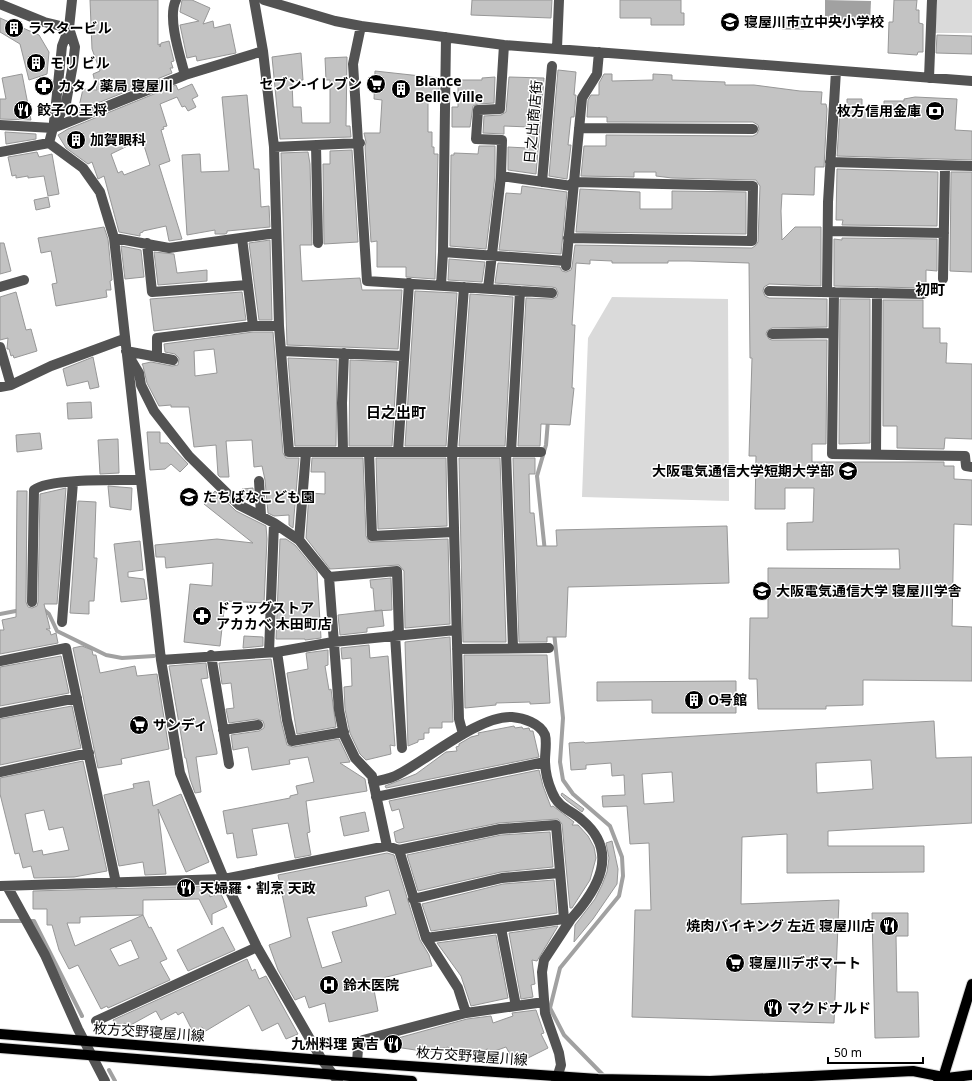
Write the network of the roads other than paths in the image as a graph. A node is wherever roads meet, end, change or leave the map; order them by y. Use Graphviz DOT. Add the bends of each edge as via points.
graph roads {
  1 [pos="72,0"];
  2 [pos="176,0"];
  3 [pos="254,0"];
  4 [pos="264,0"];
  5 [pos="560,0"];
  6 [pos="932,0"];
  7 [pos="0,4"];
  8 [pos="361,26"];
  9 [pos="69,28"];
  10 [pos="442,37"];
  11 [pos="504,44"];
  12 [pos="557,48"];
  13 [pos="263,51"];
  14 [pos="600,52"];
  15 [pos="552,66"];
  16 [pos="836,71"];
  17 [pos="185,75"];
  18 [pos="929,78"];
  19 [pos="972,81"];
  20 [pos="0,126"];
  21 [pos="53,128"];
  22 [pos="579,128"];
  23 [pos="753,129"];
  24 [pos="360,143"];
  25 [pos="49,144"];
  26 [pos="316,145"];
  27 [pos="274,147"];
  28 [pos="0,152"];
  29 [pos="830,162"];
  30 [pos="946,166"];
  31 [pos="972,166"];
  32 [pos="501,176"];
  33 [pos="542,182"];
  34 [pos="572,185"];
  35 [pos="828,231"];
  36 [pos="276,233"];
  37 [pos="944,234"];
  38 [pos="114,238"];
  39 [pos="242,238"];
  40 [pos="568,238"];
  41 [pos="147,243"];
  42 [pos="318,243"];
  43 [pos="443,252"];
  44 [pos="492,255"];
  45 [pos="943,279"];
  46 [pos="24,280"];
  47 [pos="409,283"];
  48 [pos="248,285"];
  49 [pos="441,285"];
  50 [pos="0,287"];
  51 [pos="464,287"];
  52 [pos="488,289"];
  53 [pos="520,291"];
  54 [pos="769,291"];
  55 [pos="830,292"];
  56 [pos="552,293"];
  57 [pos="877,293"];
  58 [pos="923,294"];
  59 [pos="253,326"];
  60 [pos="279,326"];
  61 [pos="833,333"];
  62 [pos="772,334"];
  63 [pos="124,339"];
  64 [pos="0,347"];
  65 [pos="126,351"];
  66 [pos="281,352"];
  67 [pos="344,353"];
  68 [pos="403,356"];
  69 [pos="157,357"];
  70 [pos="173,360"];
  71 [pos="11,385"];
  72 [pos="0,387"];
  73 [pos="306,452"];
  74 [pos="343,452"];
  75 [pos="369,452"];
  76 [pos="398,452"];
  77 [pos="452,452"];
  78 [pos="509,452"];
  79 [pos="541,452"];
  80 [pos="876,455"];
  81 [pos="972,467"];
  82 [pos="140,480"];
  83 [pos="258,481"];
  84 [pos="73,482"];
  85 [pos="261,515"];
  86 [pos="274,523"];
  87 [pos="454,532"];
  88 [pos="299,540"];
  89 [pos="329,577"];
  90 [pos="32,602"];
  91 [pos="62,622"];
  92 [pos="456,630"];
  93 [pos="397,634"];
  94 [pos="333,642"];
  95 [pos="513,647"];
  96 [pos="550,648"];
  97 [pos="457,649"];
  98 [pos="273,652"];
  99 [pos="211,656"];
  100 [pos="161,660"];
  101 [pos="0,661"];
  102 [pos="77,698"];
  103 [pos="0,713"];
  104 [pos="258,725"];
  105 [pos="223,730"];
  106 [pos="344,732"];
  107 [pos="463,734"];
  108 [pos="402,748"];
  109 [pos="89,753"];
  110 [pos="545,762"];
  111 [pos="229,764"];
  112 [pos="0,772"];
  113 [pos="373,782"];
  114 [pos="376,797"];
  115 [pos="387,846"];
  116 [pos="399,850"];
  117 [pos="560,873"];
  118 [pos="224,879"];
  119 [pos="116,883"];
  120 [pos="3,886"];
  121 [pos="413,899"];
  122 [pos="567,919"];
  123 [pos="501,928"];
  124 [pos="426,938"];
  125 [pos="257,947"];
  126 [pos="972,984"];
  127 [pos="544,1002"];
  128 [pos="516,1006"];
  129 [pos="466,1013"];
  130 [pos="96,1021"];
  131 [pos="0,1034"];
  132 [pos="85,1041"];
  133 [pos="0,1048"];
  134 [pos="93,1056"];
  135 [pos="322,1060"];
  136 [pos="357,1062"];
  137 [pos="972,1075"];
  138 [pos="336,1078"];
  139 [pos="556,1078"];
  140 [pos="942,1079"];
  141 [pos="105,1081"];
  142 [pos="412,1081"];
  143 [pos="933,1081"];
  1 -- 9 [label="street"];
  2 -- 17 [label="street" via="172,7"];
  3 -- 13 [label="street"];
  4 -- 8 [label="street"];
  5 -- 12 [label="street"];
  6 -- 18 [label="street"];
  7 -- 9 [label="street" via="44,22"];
  8 -- 10 [label="street"];
  8 -- 24 [label="street" via="353,64"];
  9 -- 21 [label="street" via="75,47 73,64 66,103"];
  10 -- 11 [label="street"];
  10 -- 43 [label="street"];
  11 -- 12 [label="street"];
  11 -- 32 [label="street" via="500,109 478,110 476,139 502,140"];
  12 -- 14 [label="street"];
  13 -- 17 [label="street"];
  13 -- 27 [label="street"];
  14 -- 16 [label="street"];
  14 -- 22 [label="street" via="597,74 582,98"];
  15 -- 33 [label="street, 日之出商店街"];
  16 -- 18 [label="street"];
  16 -- 29 [label="street"];
  17 -- 21 [label="street"];
  18 -- 19 [label="street"];
  20 -- 21 [label="street"];
  21 -- 25 [label="street"];
  22 -- 23 [label="street"];
  22 -- 34 [label="street"];
  24 -- 26 [label="street"];
  24 -- 47 [label="street" via="367,281"];
  25 -- 28 [label="street"];
  25 -- 38 [label="street" via="83,168 100,192"];
  26 -- 27 [label="street"];
  26 -- 42 [label="street"];
  27 -- 36 [label="street"];
  29 -- 30 [label="street"];
  29 -- 35 [label="street"];
  30 -- 31 [label="street"];
  30 -- 37 [label="street"];
  32 -- 33 [label="street"];
  32 -- 44 [label="street"];
  33 -- 34 [label="street"];
  34 -- 40 [label="street"];
  34 -- 40 [label="street" via="754,186 752,241"];
  35 -- 37 [label="street"];
  35 -- 55 [label="street"];
  36 -- 39 [label="street"];
  36 -- 60 [label="street"];
  37 -- 45 [label="street"];
  38 -- 41 [label="street"];
  38 -- 63 [label="street"];
  39 -- 41 [label="street" via="169,248"];
  39 -- 48 [label="street"];
  40 -- 44 [label="street" via="566,263"];
  41 -- 48 [label="street" via="152,292"];
  43 -- 44 [label="street"];
  43 -- 49 [label="street"];
  44 -- 52 [label="street"];
  46 -- 50 [label="street"];
  47 -- 49 [label="street"];
  47 -- 68 [label="street"];
  48 -- 59 [label="street"];
  49 -- 51 [label="street"];
  51 -- 52 [label="street"];
  51 -- 77 [label="street"];
  52 -- 53 [label="street"];
  53 -- 56 [label="street"];
  53 -- 78 [label="street"];
  54 -- 55 [label="street"];
  55 -- 57 [label="street"];
  55 -- 61 [label="street"];
  57 -- 58 [label="street"];
  57 -- 80 [label="street"];
  59 -- 60 [label="street"];
  59 -- 69 [label="street" via="157,338"];
  60 -- 66 [label="street"];
  61 -- 62 [label="street"];
  61 -- 80 [label="street" via="832,454"];
  63 -- 65 [label="street"];
  63 -- 71 [label="street" via="51,366"];
  64 -- 71 [label="street"];
  65 -- 69 [label="street"];
  65 -- 82 [label="street"];
  65 -- 85 [label="street" via="139,373 141,385 154,411 189,456 239,505"];
  66 -- 67 [label="street"];
  66 -- 73 [label="street" via="289,452"];
  67 -- 68 [label="street"];
  67 -- 74 [label="street"];
  68 -- 76 [label="street"];
  69 -- 70 [label="street"];
  71 -- 72 [label="street"];
  73 -- 74 [label="street"];
  73 -- 88 [label="street"];
  74 -- 75 [label="street"];
  75 -- 76 [label="street"];
  75 -- 87 [label="street" via="372,536"];
  76 -- 77 [label="street"];
  77 -- 78 [label="street"];
  77 -- 87 [label="street"];
  78 -- 79 [label="street"];
  78 -- 95 [label="street"];
  80 -- 81 [label="street" via="965,456 966,466"];
  82 -- 84 [label="street"];
  82 -- 100 [label="street"];
  83 -- 85 [label="street"];
  84 -- 90 [label="street" via="39,486 34,490"];
  84 -- 91 [label="street"];
  85 -- 86 [label="street"];
  86 -- 88 [label="street"];
  86 -- 98 [label="street"];
  87 -- 92 [label="street"];
  88 -- 89 [label="street"];
  89 -- 93 [label="street" via="397,571"];
  89 -- 94 [label="street"];
  92 -- 93 [label="street"];
  92 -- 97 [label="street"];
  93 -- 94 [label="street"];
  93 -- 108 [label="street"];
  94 -- 98 [label="street"];
  94 -- 106 [label="street"];
  95 -- 96 [label="street"];
  95 -- 97 [label="street"];
  97 -- 107 [label="street" via="459,719"];
  98 -- 99 [label="street"];
  98 -- 106 [label="street" via="292,741"];
  99 -- 100 [label="street"];
  99 -- 105 [label="street"];
  100 -- 118 [label="street" via="180,773"];
  101 -- 102 [label="street" via="66,648"];
  102 -- 103 [label="street"];
  102 -- 109 [label="street"];
  104 -- 105 [label="street"];
  105 -- 111 [label="street"];
  106 -- 113 [label="street" via="355,758 372,776"];
  107 -- 110 [label="street" via="500,719 511,717 528,720 545,735"];
  107 -- 113 [label="street" via="399,775"];
  109 -- 112 [label="street"];
  109 -- 119 [label="street"];
  110 -- 114 [label="street"];
  110 -- 122 [label="street" via="551,792 558,804 594,831 602,846 603,865 592,891"];
  113 -- 114 [label="street"];
  114 -- 115 [label="street"];
  115 -- 116 [label="street"];
  115 -- 118 [label="street"];
  116 -- 117 [label="street" via="500,829 556,825"];
  116 -- 121 [label="street"];
  117 -- 121 [label="street" via="502,878"];
  117 -- 122 [label="street"];
  118 -- 119 [label="street"];
  118 -- 125 [label="street"];
  119 -- 120 [label="street"];
  120 -- 132 [label="street" via="45,955"];
  121 -- 124 [label="street"];
  122 -- 123 [label="street"];
  122 -- 127 [label="street" via="544,960"];
  123 -- 124 [label="street"];
  123 -- 128 [label="street"];
  124 -- 129 [label="street" via="458,988"];
  125 -- 130 [label="street"];
  125 -- 135 [label="street"];
  126 -- 140 [label="main road"];
  127 -- 128 [label="street"];
  127 -- 139 [label="street" via="561,1065"];
  128 -- 129 [label="street"];
  129 -- 136 [label="street" via="363,1040 358,1049"];
  131 -- 132 [label="main road, 枚方交野寝屋川線"];
  132 -- 134 [label="street"];
  132 -- 135 [label="main road, 枚方交野寝屋川線"];
  133 -- 134 [label="main road, 枚方交野寝屋川線"];
  134 -- 138 [label="main road, 枚方交野寝屋川線"];
  134 -- 141 [label="street"];
  135 -- 136 [label="main road, 枚方交野寝屋川線"];
  135 -- 138 [label="street"];
  136 -- 139 [label="main road, 枚方交野寝屋川線"];
  137 -- 140 [label="main road, 枚方交野寝屋川線"];
  138 -- 142 [label="main road, 枚方交野寝屋川線"];
  139 -- 140 [label="main road, 枚方交野寝屋川線" via="710,1081 914,1070"];
  140 -- 143 [label="main road, 枚方交野寝屋川線"];
}
